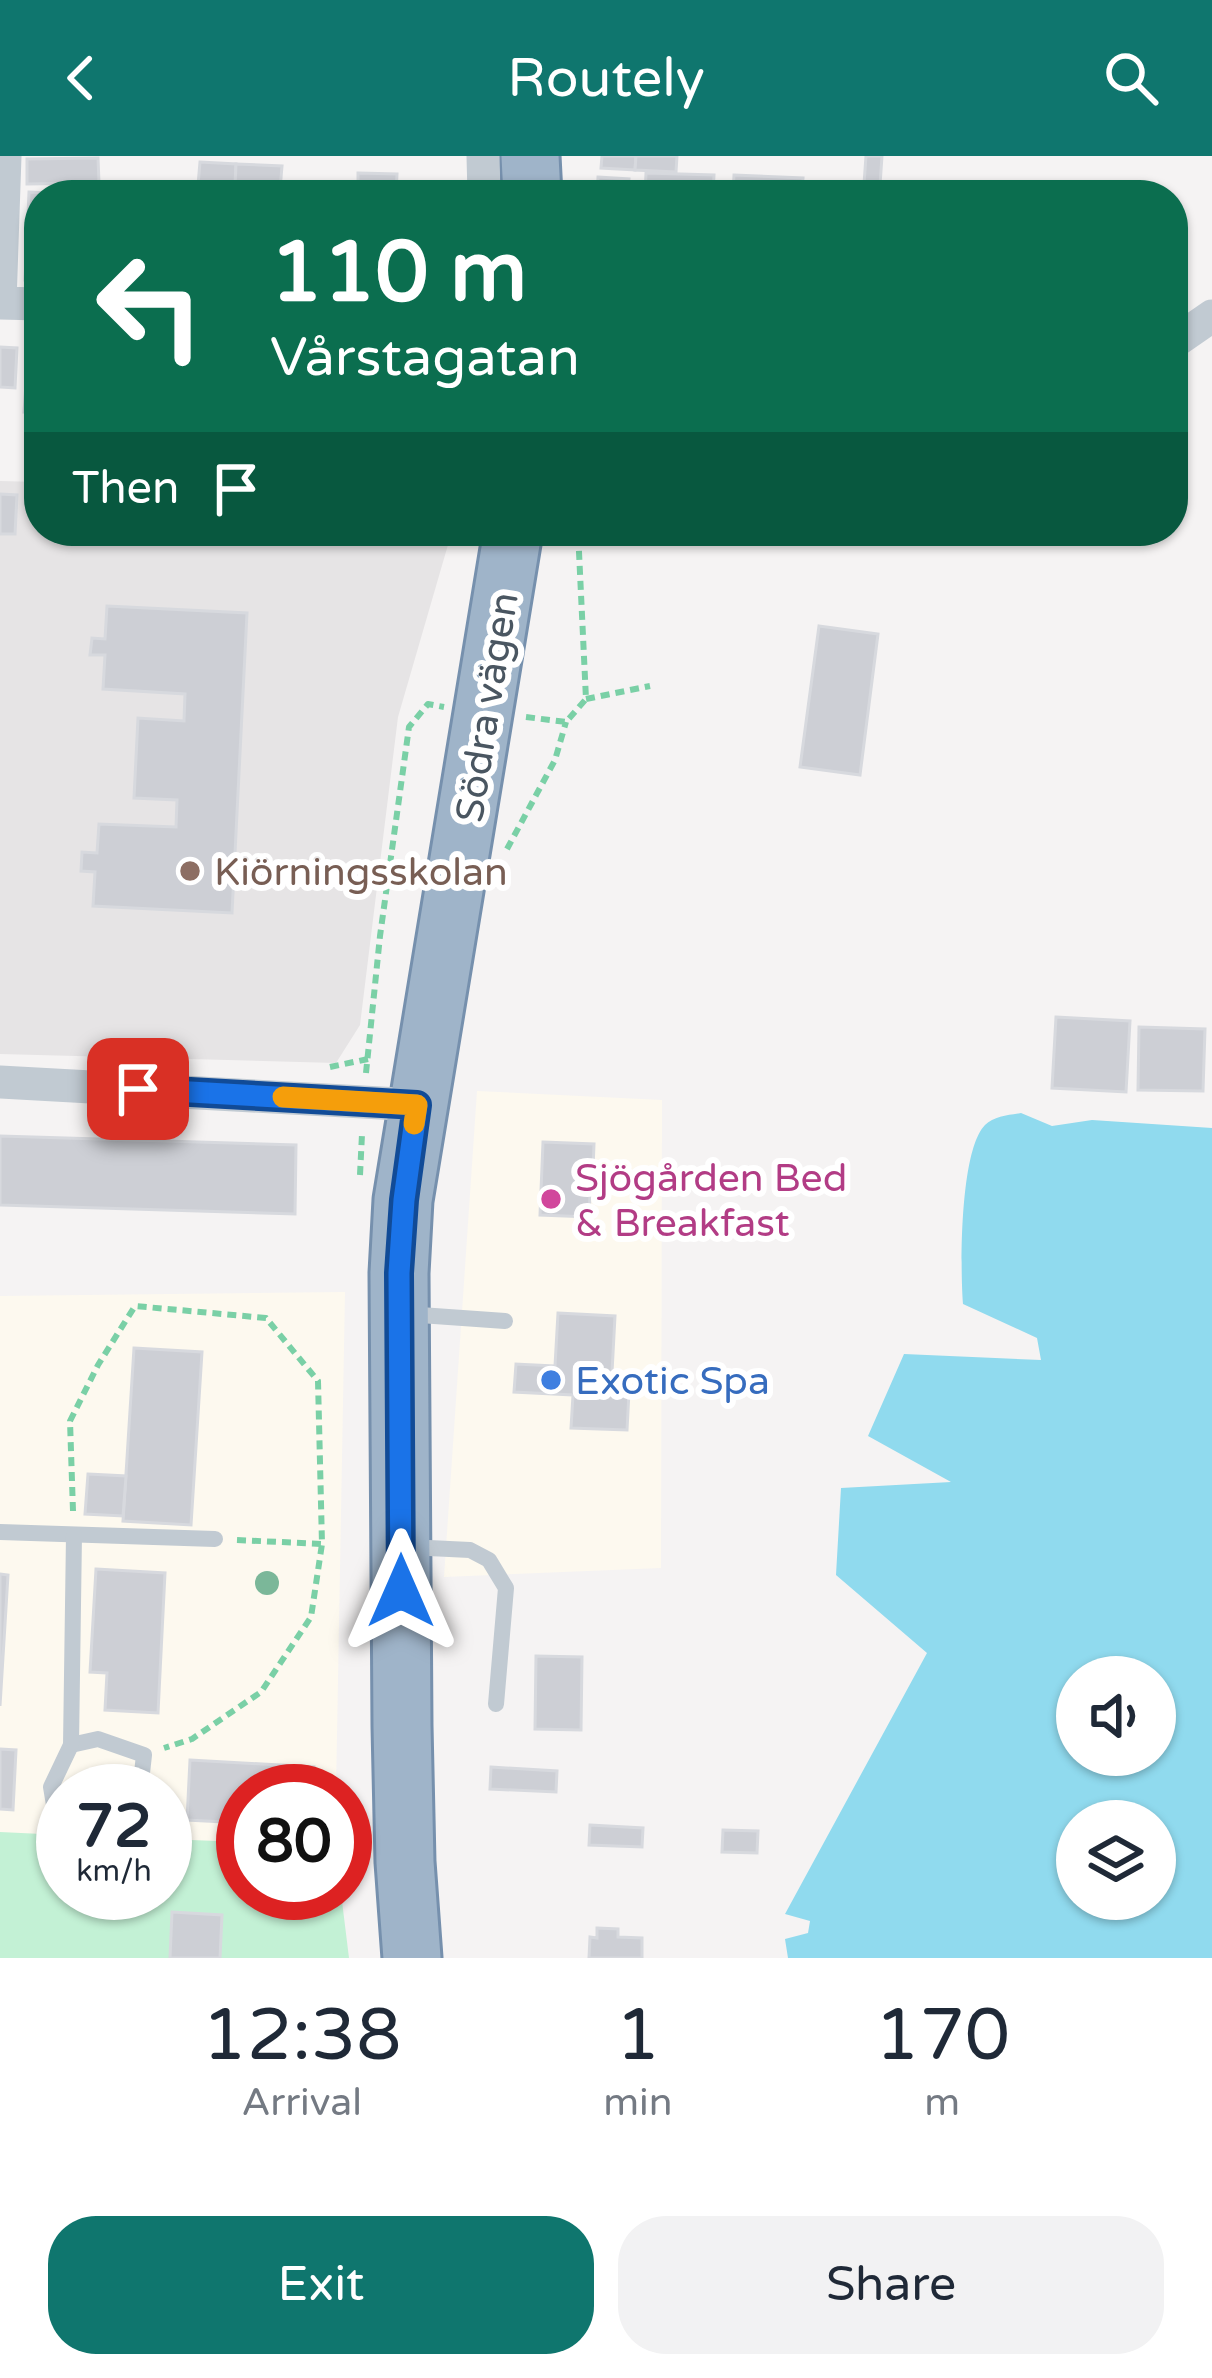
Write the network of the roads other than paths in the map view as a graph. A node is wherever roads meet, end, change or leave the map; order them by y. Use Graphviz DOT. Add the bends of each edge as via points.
graph roads {
  1 [pos="5,156"];
  2 [pos="0,303"];
  3 [pos="511,546"];
  4 [pos="0,1082"];
  5 [pos="417,1105"];
  6 [pos="399,1313"];
  7 [pos="505,1321"];
  8 [pos="0,1532"];
  9 [pos="74,1535"];
  10 [pos="215,1540"];
  11 [pos="401,1546"];
  12 [pos="496,1704"];
  13 [pos="71,1745"];
  14 [pos="62,1764"];
  15 [pos="143,1764"];
  16 [pos="412,1958"];
  1 -- 2 [label="street"];
  3 -- 5 [label="highway, Södra vägen"];
  4 -- 5 [label="street"];
  5 -- 6 [label="highway, Södra vägen"];
  6 -- 7 [label="lane"];
  6 -- 11 [label="highway, Södra vägen"];
  8 -- 9 [label="lane"];
  9 -- 10 [label="lane"];
  9 -- 13 [label="lane"];
  11 -- 12 [label="lane" via="470,1550 489,1560 506,1588"];
  11 -- 16 [label="highway, Södra vägen"];
  13 -- 14 [label="lane"];
  13 -- 15 [label="lane" via="98,1739 144,1755"];
}
